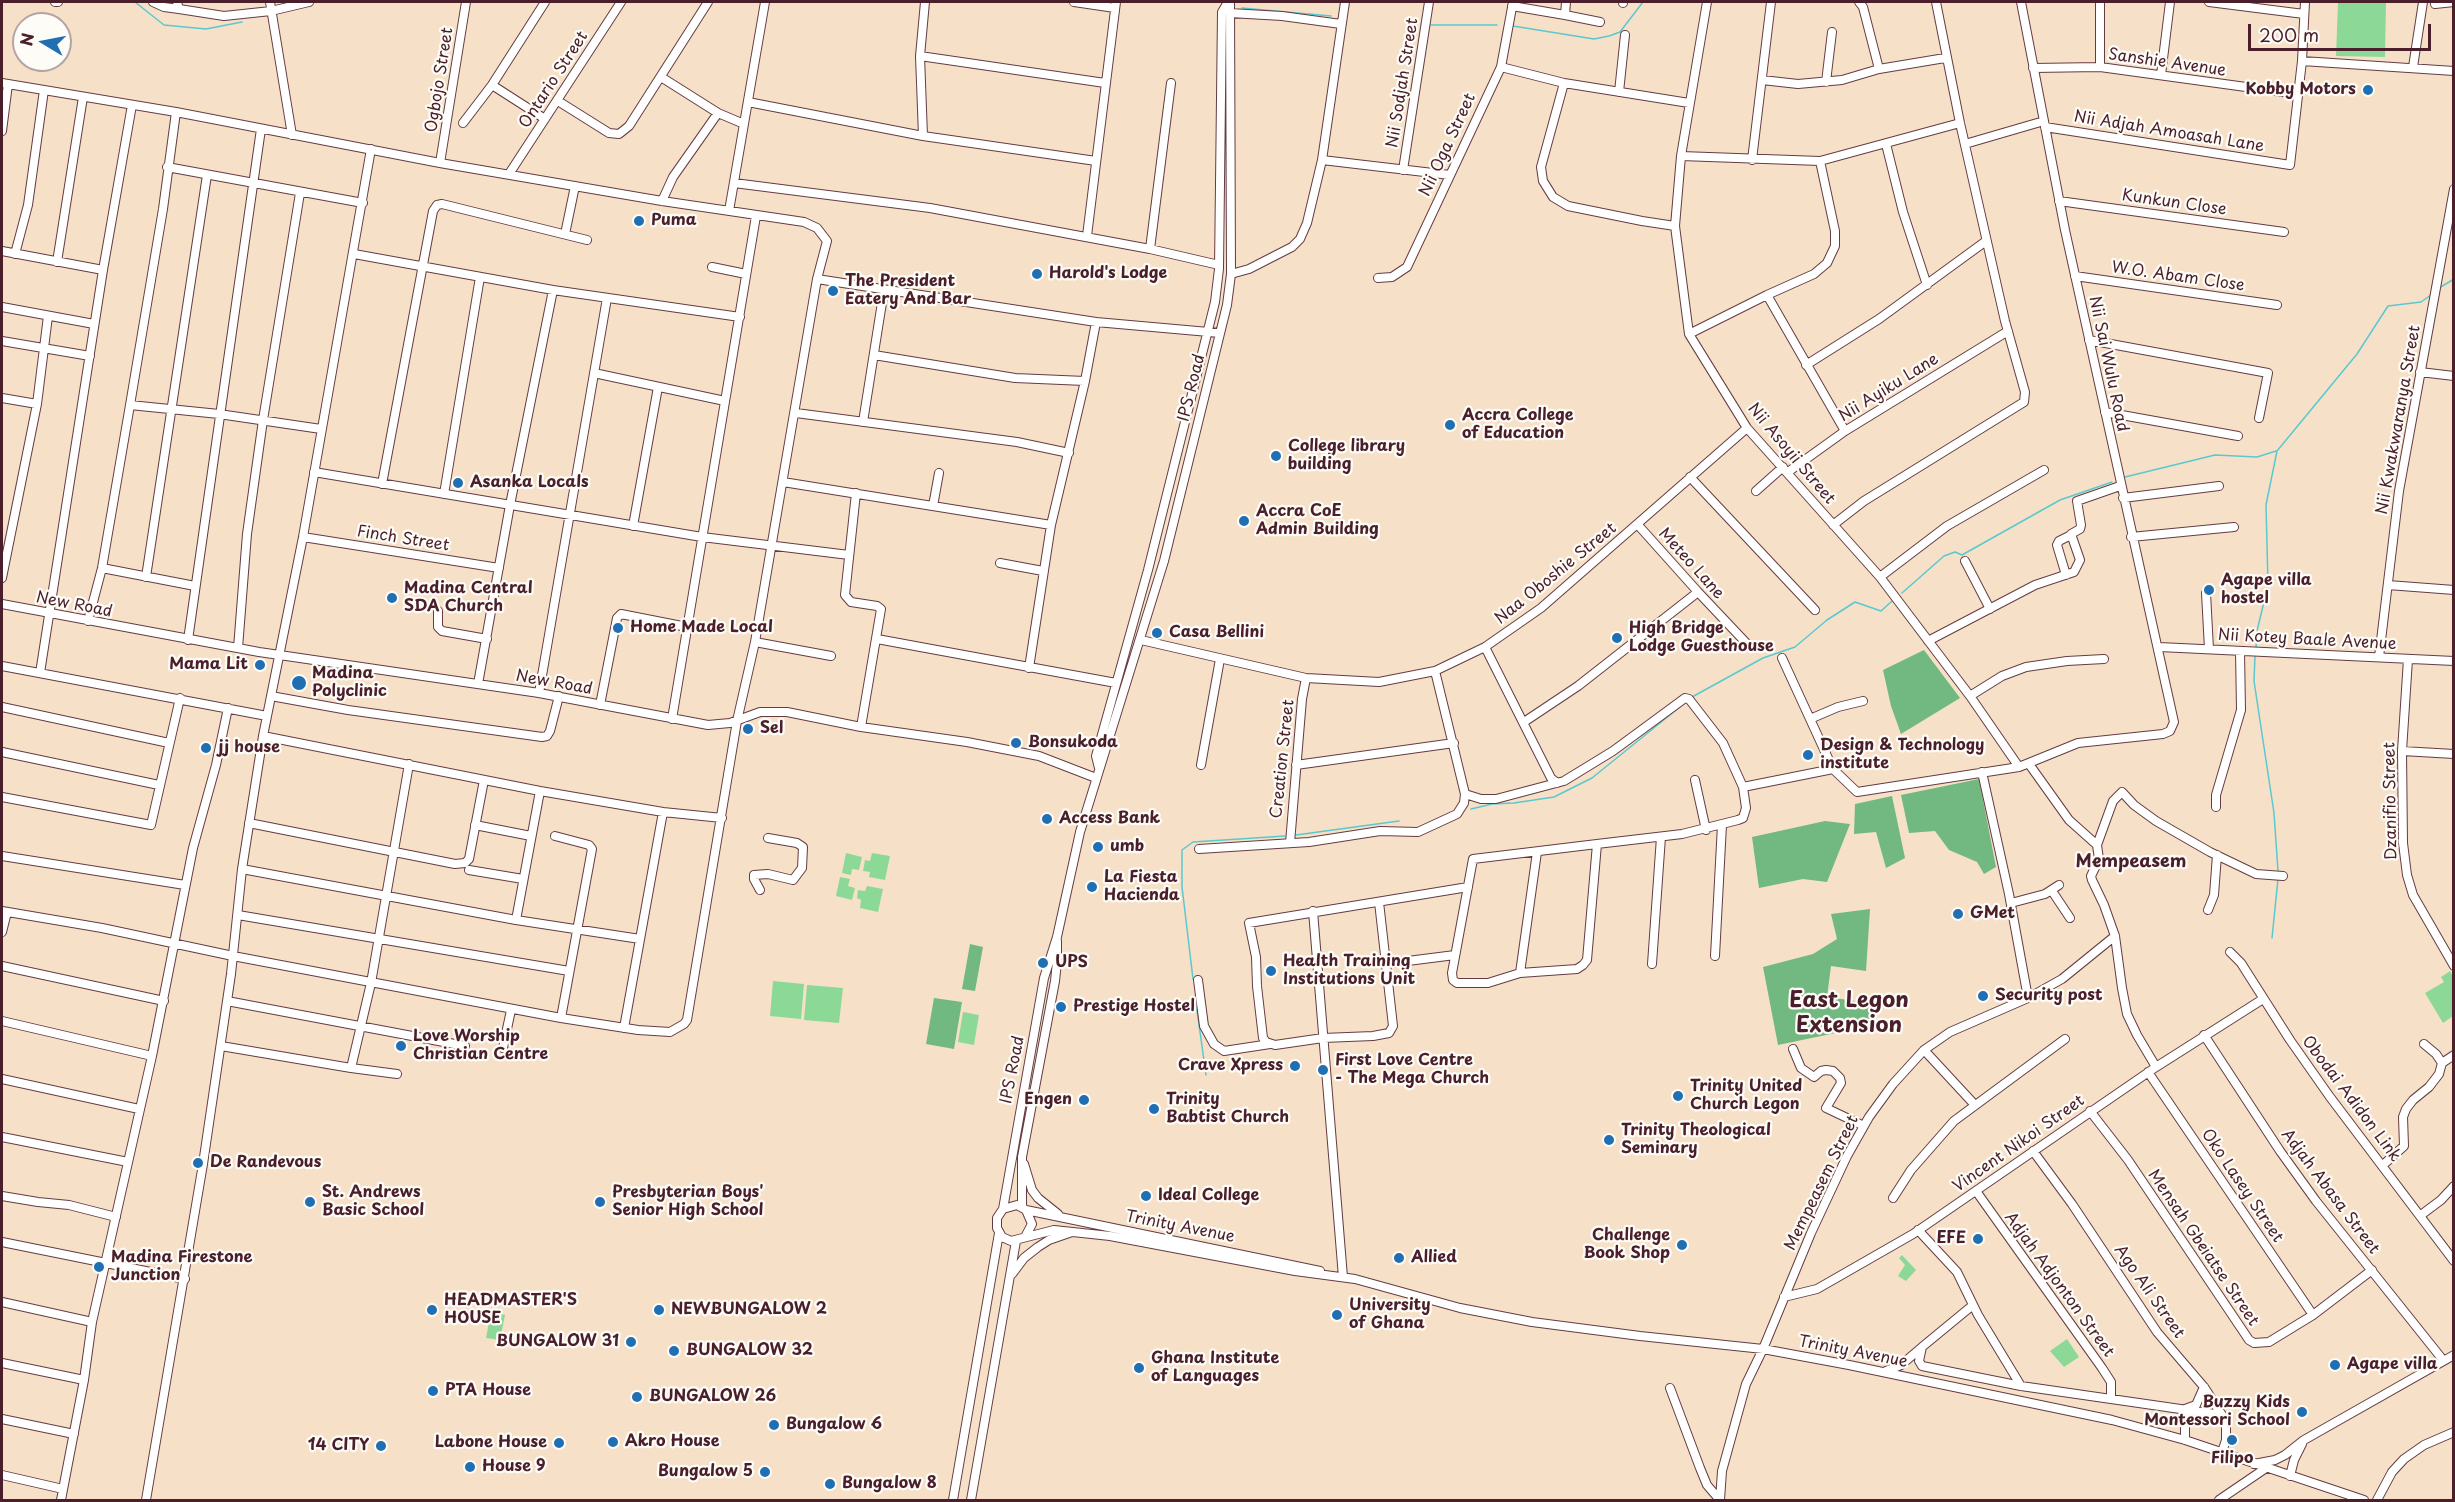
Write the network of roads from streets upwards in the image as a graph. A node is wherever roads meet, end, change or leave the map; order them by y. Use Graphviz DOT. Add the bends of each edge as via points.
graph roads {
  1 [pos="153,2"];
  2 [pos="270,2"];
  3 [pos="309,2"];
  4 [pos="466,2"];
  5 [pos="545,2"];
  6 [pos="621,2"];
  7 [pos="708,2"];
  8 [pos="765,2"];
  9 [pos="925,2"];
  10 [pos="1074,2"];
  11 [pos="1229,2"];
  12 [pos="1344,2"];
  13 [pos="1429,2"];
  14 [pos="1566,2"];
  15 [pos="1707,2"];
  16 [pos="1771,2"];
  17 [pos="1859,2"];
  18 [pos="1936,2"];
  19 [pos="2021,2"];
  20 [pos="2100,2"];
  21 [pos="2170,2"];
  22 [pos="2209,2"];
  23 [pos="2305,2"];
  24 [pos="2423,2"];
  25 [pos="2454,2"];
  26 [pos="1513,4"];
  27 [pos="2435,4"];
  28 [pos="178,5"];
  29 [pos="1116,5"];
  30 [pos="271,11"];
  31 [pos="1230,13"];
  32 [pos="2304,14"];
  33 [pos="1565,15"];
  34 [pos="1600,22"];
  35 [pos="1341,24"];
  36 [pos="1832,32"];
  37 [pos="1625,35"];
  38 [pos="920,56"];
  39 [pos="1945,58"];
  40 [pos="2302,61"];
  41 [pos="1500,67"];
  42 [pos="2100,67"];
  43 [pos="2033,68"];
  44 [pos="2413,68"];
  45 [pos="1879,69"];
  46 [pos="2454,72"];
  47 [pos="2161,75"];
  48 [pos="661,76"];
  49 [pos="1762,80"];
  50 [pos="1171,82"];
  51 [pos="1826,82"];
  52 [pos="1105,83"];
  53 [pos="1564,83"];
  54 [pos="5,84"];
  55 [pos="492,85"];
  56 [pos="44,90"];
  57 [pos="1619,92"];
  58 [pos="2297,94"];
  59 [pos="83,97"];
  60 [pos="558,101"];
  61 [pos="748,102"];
  62 [pos="1689,103"];
  63 [pos="132,105"];
  64 [pos="176,112"];
  65 [pos="718,113"];
  66 [pos="545,119"];
  67 [pos="463,123"];
  68 [pos="1960,123"];
  69 [pos="744,124"];
  70 [pos="2044,124"];
  71 [pos="261,129"];
  72 [pos="2,131"];
  73 [pos="292,135"];
  74 [pos="923,136"];
  75 [pos="1886,144"];
  76 [pos="1965,144"];
  77 [pos="371,149"];
  78 [pos="1681,156"];
  79 [pos="1322,160"];
  80 [pos="1752,160"];
  81 [pos="1096,161"];
  82 [pos="1820,161"];
  83 [pos="440,163"];
  84 [pos="167,167"];
  85 [pos="1403,170"];
  86 [pos="509,174"];
  87 [pos="207,175"];
  88 [pos="1450,175"];
  89 [pos="734,183"];
  90 [pos="253,184"];
  91 [pos="575,186"];
  92 [pos="2454,189"];
  93 [pos="300,193"];
  94 [pos="662,201"];
  95 [pos="2059,201"];
  96 [pos="363,203"];
  97 [pos="729,211"];
  98 [pos="756,216"];
  99 [pos="1675,226"];
  100 [pos="2284,232"];
  101 [pos="565,234"];
  102 [pos="1087,236"];
  103 [pos="586,240"];
  104 [pos="1986,241"];
  105 [pos="1150,249"];
  106 [pos="2,251"];
  107 [pos="15,254"];
  108 [pos="354,254"];
  109 [pos="57,262"];
  110 [pos="1219,265"];
  111 [pos="422,267"];
  112 [pos="712,267"];
  113 [pos="103,270"];
  114 [pos="746,274"];
  115 [pos="1231,274"];
  116 [pos="2075,276"];
  117 [pos="480,278"];
  118 [pos="1378,278"];
  119 [pos="817,279"];
  120 [pos="1927,285"];
  121 [pos="553,290"];
  122 [pos="884,290"];
  123 [pos="1767,295"];
  124 [pos="607,298"];
  125 [pos="2277,304"];
  126 [pos="2,307"];
  127 [pos="48,316"];
  128 [pos="740,316"];
  129 [pos="1096,322"];
  130 [pos="94,324"];
  131 [pos="2008,331"];
  132 [pos="1207,332"];
  133 [pos="1220,333"];
  134 [pos="1689,334"];
  135 [pos="2089,340"];
  136 [pos="2,341"];
  137 [pos="42,347"];
  138 [pos="90,356"];
  139 [pos="874,356"];
  140 [pos="1806,365"];
  141 [pos="2420,372"];
  142 [pos="594,373"];
  143 [pos="2454,376"];
  144 [pos="1085,381"];
  145 [pos="658,387"];
  146 [pos="2,398"];
  147 [pos="725,402"];
  148 [pos="37,404"];
  149 [pos="130,405"];
  150 [pos="171,409"];
  151 [pos="2105,412"];
  152 [pos="796,413"];
  153 [pos="219,414"];
  154 [pos="2259,418"];
  155 [pos="262,420"];
  156 [pos="863,422"];
  157 [pos="1747,428"];
  158 [pos="321,429"];
  159 [pos="1845,431"];
  160 [pos="2238,436"];
  161 [pos="1069,453"];
  162 [pos="1786,469"];
  163 [pos="2043,470"];
  164 [pos="314,472"];
  165 [pos="939,473"];
  166 [pos="1690,477"];
  167 [pos="783,482"];
  168 [pos="382,484"];
  169 [pos="2120,486"];
  170 [pos="2219,486"];
  171 [pos="1756,491"];
  172 [pos="856,493"];
  173 [pos="444,494"];
  174 [pos="2123,498"];
  175 [pos="510,505"];
  176 [pos="933,506"];
  177 [pos="570,515"];
  178 [pos="1051,525"];
  179 [pos="1638,525"];
  180 [pos="1833,525"];
  181 [pos="633,526"];
  182 [pos="2234,527"];
  183 [pos="2071,535"];
  184 [pos="303,537"];
  185 [pos="702,537"];
  186 [pos="2131,537"];
  187 [pos="772,546"];
  188 [pos="849,555"];
  189 [pos="1965,561"];
  190 [pos="1000,563"];
  191 [pos="102,568"];
  192 [pos="499,568"];
  193 [pos="1043,571"];
  194 [pos="2066,575"];
  195 [pos="146,577"];
  196 [pos="1880,577"];
  197 [pos="2,578"];
  198 [pos="2388,585"];
  199 [pos="195,586"];
  200 [pos="2454,590"];
  201 [pos="1698,592"];
  202 [pos="2206,593"];
  203 [pos="2,604"];
  204 [pos="1990,609"];
  205 [pos="1815,610"];
  206 [pos="438,611"];
  207 [pos="51,614"];
  208 [pos="88,621"];
  209 [pos="687,627"];
  210 [pos="487,639"];
  211 [pos="877,639"];
  212 [pos="188,640"];
  213 [pos="1141,640"];
  214 [pos="1928,641"];
  215 [pos="755,642"];
  216 [pos="1485,647"];
  217 [pos="1750,647"];
  218 [pos="2159,647"];
  219 [pos="238,648"];
  220 [pos="2209,649"];
  221 [pos="2242,651"];
  222 [pos="279,655"];
  223 [pos="831,656"];
  224 [pos="2379,657"];
  225 [pos="1782,658"];
  226 [pos="1220,659"];
  227 [pos="2104,659"];
  228 [pos="2408,659"];
  229 [pos="2454,661"];
  230 [pos="2,666"];
  231 [pos="1029,668"];
  232 [pos="1435,670"];
  233 [pos="40,673"];
  234 [pos="1306,678"];
  235 [pos="1116,683"];
  236 [pos="478,684"];
  237 [pos="539,693"];
  238 [pos="271,696"];
  239 [pos="559,696"];
  240 [pos="1970,696"];
  241 [pos="180,698"];
  242 [pos="1863,701"];
  243 [pos="600,705"];
  244 [pos="2,707"];
  245 [pos="228,708"];
  246 [pos="267,716"];
  247 [pos="672,719"];
  248 [pos="1810,719"];
  249 [pos="737,720"];
  250 [pos="1524,722"];
  251 [pos="861,728"];
  252 [pos="263,736"];
  253 [pos="169,743"];
  254 [pos="1454,743"];
  255 [pos="2402,751"];
  256 [pos="2,752"];
  257 [pos="2454,754"];
  258 [pos="410,764"];
  259 [pos="2029,764"];
  260 [pos="1201,765"];
  261 [pos="1296,765"];
  262 [pos="2019,767"];
  263 [pos="1833,768"];
  264 [pos="1099,769"];
  265 [pos="1982,772"];
  266 [pos="1096,778"];
  267 [pos="484,780"];
  268 [pos="1695,780"];
  269 [pos="1557,783"];
  270 [pos="159,785"];
  271 [pos="1743,787"];
  272 [pos="540,791"];
  273 [pos="1465,794"];
  274 [pos="2,797"];
  275 [pos="2216,807"];
  276 [pos="663,812"];
  277 [pos="722,818"];
  278 [pos="249,823"];
  279 [pos="475,825"];
  280 [pos="1722,825"];
  281 [pos="1706,830"];
  282 [pos="531,836"];
  283 [pos="555,836"];
  284 [pos="1661,837"];
  285 [pos="768,838"];
  286 [pos="1290,843"];
  287 [pos="1598,844"];
  288 [pos="2097,845"];
  289 [pos="1199,849"];
  290 [pos="394,850"];
  291 [pos="1537,852"];
  292 [pos="2217,855"];
  293 [pos="2,856"];
  294 [pos="242,869"];
  295 [pos="469,870"];
  296 [pos="2282,876"];
  297 [pos="523,879"];
  298 [pos="185,885"];
  299 [pos="2059,885"];
  300 [pos="1468,887"];
  301 [pos="760,890"];
  302 [pos="2052,891"];
  303 [pos="386,897"];
  304 [pos="1379,902"];
  305 [pos="2011,903"];
  306 [pos="2208,910"];
  307 [pos="4,911"];
  308 [pos="1313,912"];
  309 [pos="238,915"];
  310 [pos="2070,918"];
  311 [pos="516,920"];
  312 [pos="578,929"];
  313 [pos="2,932"];
  314 [pos="2115,936"];
  315 [pos="1057,937"];
  316 [pos="640,939"];
  317 [pos="379,940"];
  318 [pos="174,942"];
  319 [pos="2230,952"];
  320 [pos="1455,955"];
  321 [pos="233,956"];
  322 [pos="1715,956"];
  323 [pos="1384,964"];
  324 [pos="1652,964"];
  325 [pos="2,966"];
  326 [pos="2454,966"];
  327 [pos="569,971"];
  328 [pos="1520,973"];
  329 [pos="1198,980"];
  330 [pos="371,983"];
  331 [pos="2028,998"];
  332 [pos="2263,999"];
  333 [pos="164,1001"];
  334 [pos="227,1001"];
  335 [pos="511,1010"];
  336 [pos="561,1018"];
  337 [pos="2,1021"];
  338 [pos="360,1026"];
  339 [pos="624,1028"];
  340 [pos="2204,1035"];
  341 [pos="1323,1038"];
  342 [pos="2065,1039"];
  343 [pos="1270,1044"];
  344 [pos="2424,1044"];
  345 [pos="221,1046"];
  346 [pos="465,1046"];
  347 [pos="504,1048"];
  348 [pos="1793,1049"];
  349 [pos="1924,1050"];
  350 [pos="2454,1055"];
  351 [pos="152,1056"];
  352 [pos="2442,1063"];
  353 [pos="2156,1067"];
  354 [pos="351,1068"];
  355 [pos="2148,1072"];
  356 [pos="397,1074"];
  357 [pos="2,1079"];
  358 [pos="1974,1104"];
  359 [pos="140,1109"];
  360 [pos="2090,1111"];
  361 [pos="1864,1126"];
  362 [pos="2,1137"];
  363 [pos="2033,1151"];
  364 [pos="1022,1157"];
  365 [pos="128,1162"];
  366 [pos="2383,1165"];
  367 [pos="2454,1186"];
  368 [pos="1976,1191"];
  369 [pos="2,1196"];
  370 [pos="1893,1198"];
  371 [pos="1024,1208"];
  372 [pos="1003,1209"];
  373 [pos="2421,1215"];
  374 [pos="116,1217"];
  375 [pos="1062,1217"];
  376 [pos="1918,1230"];
  377 [pos="1074,1231"];
  378 [pos="999,1233"];
  379 [pos="1025,1237"];
  380 [pos="1016,1241"];
  381 [pos="2,1242"];
  382 [pos="2454,1261"];
  383 [pos="105,1262"];
  384 [pos="2372,1270"];
  385 [pos="1326,1275"];
  386 [pos="1343,1277"];
  387 [pos="1010,1278"];
  388 [pos="185,1279"];
  389 [pos="1784,1297"];
  390 [pos="2,1302"];
  391 [pos="1973,1305"];
  392 [pos="2313,1314"];
  393 [pos="92,1322"];
  394 [pos="1922,1347"];
  395 [pos="1763,1349"];
  396 [pos="2454,1354"];
  397 [pos="2443,1360"];
  398 [pos="2,1363"];
  399 [pos="1920,1363"];
  400 [pos="1901,1365"];
  401 [pos="1884,1372"];
  402 [pos="84,1380"];
  403 [pos="2021,1386"];
  404 [pos="2204,1387"];
  405 [pos="1670,1388"];
  406 [pos="2111,1398"];
  407 [pos="2185,1409"];
  408 [pos="2222,1415"];
  409 [pos="2,1419"];
  410 [pos="2454,1432"];
  411 [pos="74,1434"];
  412 [pos="2185,1440"];
  413 [pos="2304,1440"];
  414 [pos="2222,1452"];
  415 [pos="2253,1464"];
  416 [pos="2266,1468"];
  417 [pos="2,1475"];
  418 [pos="2290,1476"];
  419 [pos="63,1489"];
  420 [pos="61,1500"];
  421 [pos="146,1500"];
  422 [pos="953,1500"];
  423 [pos="971,1500"];
  424 [pos="1719,1500"];
  425 [pos="2219,1500"];
  426 [pos="2364,1500"];
  427 [pos="2377,1500"];
  1 -- 28 [label="street" via="164,7"];
  2 -- 30 [label="street"];
  3 -- 30 [label="street"];
  4 -- 83 [label="street, Ogbojo Street"];
  5 -- 55 [label="street"];
  6 -- 60 [label="street, Ontario Street"];
  7 -- 48 [label="street"];
  8 -- 61 [label="street"];
  9 -- 38 [label="street"];
  10 -- 29 [label="street"];
  11 -- 31 [label="street, IPS Road"];
  11 -- 110 [label="street, IPS Road" via="1222,12"];
  12 -- 35 [label="street"];
  13 -- 85 [label="street, Nii Sodjah Street"];
  14 -- 33 [label="street"];
  15 -- 62 [label="street, Nii Asoyii Street"];
  16 -- 49 [label="street"];
  17 -- 45 [label="street"];
  18 -- 39 [label="street"];
  19 -- 43 [label="street, Nii Sai Wulu Road"];
  20 -- 42 [label="street"];
  21 -- 47 [label="street"];
  22 -- 32 [label="street"];
  23 -- 32 [label="street"];
  24 -- 44 [label="street"];
  25 -- 27 [label="street"];
  26 -- 33 [label="street"];
  26 -- 41 [label="street, Nii Oga Street"];
  28 -- 30 [label="street" via="224,16"];
  29 -- 52 [label="street"];
  30 -- 73 [label="street"];
  31 -- 35 [label="street"];
  31 -- 115 [label="street, IPS Road"];
  32 -- 40 [label="street"];
  33 -- 34 [label="street"];
  35 -- 79 [label="street"];
  36 -- 51 [label="street"];
  37 -- 57 [label="street"];
  38 -- 52 [label="street"];
  38 -- 74 [label="street"];
  39 -- 45 [label="street"];
  39 -- 68 [label="street"];
  40 -- 44 [label="street"];
  40 -- 58 [label="street"];
  41 -- 53 [label="street"];
  41 -- 88 [label="street, Nii Oga Street"];
  42 -- 43 [label="street, Sanshie Avenue"];
  42 -- 47 [label="street, Sanshie Avenue"];
  43 -- 70 [label="street, Nii Sai Wulu Road"];
  44 -- 46 [label="street"];
  45 -- 51 [label="street"];
  47 -- 58 [label="street, Sanshie Avenue"];
  48 -- 60 [label="street" via="619,134 609,133"];
  48 -- 65 [label="street"];
  49 -- 51 [label="street"];
  49 -- 80 [label="street"];
  50 -- 105 [label="street"];
  52 -- 81 [label="street"];
  53 -- 57 [label="street"];
  53 -- 99 [label="street" via="1541,167 1543,182 1553,197 1568,206"];
  54 -- 56 [label="street"];
  54 -- 72 [label="street"];
  55 -- 66 [label="street"];
  55 -- 67 [label="street"];
  56 -- 59 [label="street"];
  56 -- 107 [label="street" via="28,205"];
  57 -- 62 [label="street"];
  58 -- 70 [label="street, Nii Adjah Amoasah Lane" via="2290,165"];
  59 -- 63 [label="street"];
  59 -- 109 [label="street"];
  60 -- 66 [label="street, Ontario Street"];
  61 -- 69 [label="street"];
  61 -- 74 [label="street"];
  62 -- 78 [label="street, Nii Asoyii Street"];
  63 -- 64 [label="street"];
  63 -- 113 [label="street"];
  64 -- 71 [label="street"];
  64 -- 84 [label="street"];
  65 -- 69 [label="street"];
  65 -- 94 [label="street" via="673,177"];
  66 -- 86 [label="street, Ontario Street"];
  68 -- 75 [label="street"];
  68 -- 76 [label="street"];
  69 -- 89 [label="street"];
  70 -- 76 [label="street"];
  70 -- 95 [label="street, Nii Sai Wulu Road"];
  71 -- 73 [label="street"];
  71 -- 90 [label="street"];
  73 -- 77 [label="street"];
  74 -- 81 [label="street"];
  75 -- 82 [label="street"];
  75 -- 120 [label="street"];
  76 -- 104 [label="street"];
  77 -- 83 [label="street"];
  77 -- 96 [label="street"];
  78 -- 80 [label="street"];
  78 -- 99 [label="street, Nii Asoyii Street"];
  79 -- 85 [label="street"];
  79 -- 115 [label="street" via="1300,239 1280,255"];
  80 -- 82 [label="street"];
  81 -- 102 [label="street"];
  82 -- 123 [label="street" via="1835,246 1827,263 1814,274"];
  83 -- 86 [label="street"];
  84 -- 87 [label="street"];
  84 -- 149 [label="street"];
  85 -- 88 [label="street"];
  86 -- 91 [label="street"];
  87 -- 90 [label="street"];
  87 -- 150 [label="street"];
  88 -- 118 [label="street, Nii Oga Street" via="1407,267 1392,277"];
  89 -- 97 [label="street"];
  89 -- 102 [label="street" via="872,199"];
  90 -- 93 [label="street"];
  90 -- 153 [label="street"];
  91 -- 94 [label="street"];
  91 -- 101 [label="street"];
  92 -- 141 [label="street, Nii Kwakwaranya Street"];
  93 -- 96 [label="street"];
  93 -- 155 [label="street"];
  94 -- 97 [label="street"];
  95 -- 100 [label="street, Kunkun Close"];
  95 -- 116 [label="street, Nii Sai Wulu Road"];
  96 -- 108 [label="street"];
  97 -- 98 [label="street"];
  98 -- 114 [label="street"];
  98 -- 119 [label="street" via="804,222 822,232 827,241"];
  99 -- 134 [label="street, Nii Asoyii Street"];
  101 -- 103 [label="street"];
  101 -- 111 [label="street" via="442,204 433,211"];
  102 -- 105 [label="street"];
  104 -- 120 [label="street"];
  104 -- 131 [label="street"];
  105 -- 110 [label="street"];
  106 -- 107 [label="street"];
  107 -- 109 [label="street"];
  108 -- 111 [label="street"];
  108 -- 158 [label="street"];
  109 -- 113 [label="street"];
  110 -- 132 [label="street, IPS Road"];
  111 -- 117 [label="street"];
  111 -- 168 [label="street"];
  112 -- 114 [label="street"];
  113 -- 130 [label="street"];
  114 -- 128 [label="street"];
  115 -- 133 [label="street, IPS Road"];
  116 -- 125 [label="street, W.O. Abam Close"];
  116 -- 135 [label="street, Nii Sai Wulu Road"];
  117 -- 121 [label="street"];
  117 -- 173 [label="street"];
  119 -- 122 [label="street"];
  119 -- 152 [label="street"];
  120 -- 140 [label="street"];
  121 -- 124 [label="street"];
  121 -- 175 [label="street"];
  122 -- 129 [label="street"];
  122 -- 139 [label="street"];
  123 -- 134 [label="street"];
  123 -- 140 [label="street"];
  124 -- 128 [label="street"];
  124 -- 142 [label="street"];
  126 -- 127 [label="street"];
  127 -- 130 [label="street"];
  127 -- 137 [label="street"];
  128 -- 147 [label="street"];
  129 -- 132 [label="street"];
  129 -- 144 [label="street"];
  130 -- 138 [label="street"];
  131 -- 159 [label="street, Nii Ayiku Lane"];
  131 -- 180 [label="street" via="2025,402 1898,479"];
  132 -- 133 [label="street"];
  132 -- 235 [label="street, IPS Road"];
  133 -- 213 [label="street, IPS Road"];
  134 -- 157 [label="street, Nii Asoyii Street"];
  135 -- 151 [label="street, Nii Sai Wulu Road"];
  135 -- 154 [label="street" via="2268,373"];
  136 -- 137 [label="street"];
  137 -- 138 [label="street"];
  137 -- 148 [label="street"];
  138 -- 207 [label="street"];
  139 -- 144 [label="street" via="1015,378"];
  139 -- 156 [label="street"];
  140 -- 159 [label="street"];
  141 -- 143 [label="street"];
  141 -- 198 [label="street, Nii Kwakwaranya Street" via="2399,491"];
  142 -- 145 [label="street"];
  142 -- 177 [label="street"];
  144 -- 161 [label="street"];
  145 -- 147 [label="street"];
  145 -- 181 [label="street"];
  146 -- 148 [label="street"];
  147 -- 185 [label="street"];
  148 -- 197 [label="street"];
  149 -- 150 [label="street"];
  149 -- 191 [label="street"];
  150 -- 153 [label="street"];
  150 -- 195 [label="street"];
  151 -- 160 [label="street"];
  151 -- 169 [label="street, Nii Sai Wulu Road"];
  152 -- 156 [label="street"];
  152 -- 167 [label="street"];
  153 -- 155 [label="street"];
  153 -- 199 [label="street"];
  155 -- 158 [label="street"];
  155 -- 219 [label="street"];
  156 -- 161 [label="street" via="1017,442"];
  157 -- 162 [label="street, Nii Asoyii Street"];
  157 -- 166 [label="street, Naa Oboshie Street"];
  158 -- 164 [label="street"];
  159 -- 162 [label="street, Nii Ayiku Lane"];
  161 -- 178 [label="street"];
  162 -- 171 [label="street, Nii Ayiku Lane"];
  162 -- 180 [label="street, Nii Asoyii Street"];
  163 -- 196 [label="street" via="1947,526"];
  164 -- 168 [label="street"];
  164 -- 184 [label="street"];
  165 -- 176 [label="street"];
  166 -- 179 [label="street, Naa Oboshie Street"];
  166 -- 205 [label="street"];
  167 -- 172 [label="street"];
  167 -- 187 [label="street"];
  168 -- 173 [label="street"];
  169 -- 174 [label="street, Nii Sai Wulu Road"];
  169 -- 183 [label="street" via="2078,499 2081,527"];
  170 -- 174 [label="street"];
  172 -- 176 [label="street"];
  172 -- 188 [label="street"];
  173 -- 175 [label="street"];
  174 -- 186 [label="street, Nii Sai Wulu Road"];
  175 -- 177 [label="street"];
  175 -- 192 [label="street"];
  176 -- 178 [label="street"];
  177 -- 181 [label="street"];
  177 -- 237 [label="street"];
  178 -- 193 [label="street"];
  179 -- 201 [label="street, Meteo Lane"];
  179 -- 216 [label="street, Naa Oboshie Street" via="1541,608"];
  180 -- 196 [label="street, Nii Asoyii Street"];
  181 -- 185 [label="street"];
  182 -- 186 [label="street"];
  183 -- 194 [label="street" via="2080,560 2074,572"];
  183 -- 194 [label="street" via="2057,545"];
  184 -- 192 [label="street, Finch Street"];
  184 -- 222 [label="street"];
  185 -- 187 [label="street"];
  185 -- 209 [label="street"];
  186 -- 218 [label="street, Nii Sai Wulu Road"];
  187 -- 188 [label="street"];
  187 -- 215 [label="street"];
  188 -- 211 [label="street" via="844,595 851,602 881,609"];
  189 -- 204 [label="street"];
  190 -- 193 [label="street"];
  191 -- 195 [label="street"];
  191 -- 208 [label="street"];
  192 -- 210 [label="street"];
  193 -- 231 [label="street"];
  194 -- 204 [label="street" via="2035,585"];
  195 -- 199 [label="street"];
  196 -- 214 [label="street, Nii Asoyii Street"];
  198 -- 200 [label="street"];
  198 -- 224 [label="street, Nii Kwakwaranya Street"];
  199 -- 212 [label="street"];
  201 -- 217 [label="street, Meteo Lane"];
  201 -- 250 [label="street" via="1578,686"];
  202 -- 220 [label="street"];
  203 -- 207 [label="street, New Road"];
  204 -- 214 [label="street"];
  206 -- 210 [label="street" via="438,627 442,631"];
  207 -- 208 [label="street, New Road"];
  207 -- 233 [label="street"];
  208 -- 212 [label="street, New Road"];
  209 -- 243 [label="street" via="621,614"];
  209 -- 247 [label="street"];
  210 -- 236 [label="street"];
  211 -- 231 [label="street"];
  211 -- 251 [label="street"];
  212 -- 219 [label="street, New Road"];
  213 -- 226 [label="street, Naa Oboshie Street"];
  213 -- 264 [label="street, IPS Road"];
  214 -- 240 [label="street, Nii Asoyii Street"];
  215 -- 223 [label="street"];
  215 -- 249 [label="street"];
  216 -- 232 [label="street, Naa Oboshie Street"];
  216 -- 250 [label="street"];
  218 -- 220 [label="street, Nii Kotey Baale Avenue"];
  218 -- 259 [label="street, Nii Sai Wulu Road" via="2174,722 2170,731 2078,743"];
  219 -- 222 [label="street, New Road"];
  220 -- 221 [label="street, Nii Kotey Baale Avenue"];
  221 -- 224 [label="street, Nii Kotey Baale Avenue"];
  221 -- 275 [label="street" via="2241,710 2217,789"];
  222 -- 236 [label="street, New Road"];
  222 -- 238 [label="street"];
  224 -- 228 [label="street, Nii Kotey Baale Avenue"];
  225 -- 248 [label="street"];
  226 -- 234 [label="street, Naa Oboshie Street"];
  226 -- 260 [label="street"];
  227 -- 240 [label="street" via="2026,667 2002,676"];
  228 -- 229 [label="street, Nii Kotey Baale Avenue"];
  228 -- 255 [label="street, Dzanifio Street"];
  230 -- 233 [label="street"];
  231 -- 235 [label="street"];
  232 -- 234 [label="street, Naa Oboshie Street" via="1379,682"];
  232 -- 254 [label="street"];
  233 -- 241 [label="street"];
  234 -- 261 [label="street, Creation Street"];
  235 -- 264 [label="street, IPS Road" via="1096,756"];
  236 -- 237 [label="street, New Road"];
  237 -- 239 [label="street, New Road"];
  238 -- 239 [label="street" via="542,737 550,731"];
  238 -- 246 [label="street"];
  239 -- 243 [label="street, New Road"];
  240 -- 262 [label="street, Nii Asoyii Street"];
  241 -- 245 [label="street"];
  241 -- 253 [label="street"];
  242 -- 248 [label="street" via="1838,706"];
  243 -- 247 [label="street, New Road"];
  244 -- 253 [label="street"];
  245 -- 246 [label="street"];
  245 -- 298 [label="street"];
  246 -- 252 [label="street"];
  247 -- 249 [label="street, New Road" via="708,725"];
  248 -- 263 [label="street"];
  249 -- 251 [label="street, New Road" via="760,712 787,712"];
  249 -- 277 [label="street"];
  250 -- 269 [label="street"];
  251 -- 266 [label="street, New Road" via="1039,756"];
  252 -- 258 [label="street"];
  252 -- 278 [label="street"];
  253 -- 270 [label="street"];
  254 -- 261 [label="street"];
  254 -- 273 [label="street"];
  255 -- 257 [label="street"];
  255 -- 326 [label="street, Dzanifio Street" via="2407,875 2413,895"];
  256 -- 270 [label="street"];
  258 -- 267 [label="street"];
  258 -- 290 [label="street"];
  259 -- 262 [label="street"];
  259 -- 288 [label="street" via="2069,820"];
  261 -- 286 [label="street, Creation Street"];
  262 -- 265 [label="street"];
  263 -- 265 [label="street" via="1852,789 1864,792"];
  263 -- 271 [label="street"];
  264 -- 266 [label="street, IPS Road"];
  265 -- 305 [label="street"];
  266 -- 315 [label="street, IPS Road"];
  267 -- 272 [label="street"];
  267 -- 279 [label="street"];
  268 -- 281 [label="street"];
  269 -- 271 [label="street" via="1613,751 1685,698 1723,743"];
  269 -- 273 [label="street" via="1496,799"];
  270 -- 274 [label="street" via="150,825"];
  271 -- 280 [label="street" via="1743,818"];
  272 -- 276 [label="street"];
  272 -- 282 [label="street"];
  273 -- 286 [label="street" via="1457,814 1418,832 1380,831"];
  276 -- 277 [label="street"];
  276 -- 316 [label="street"];
  277 -- 339 [label="street" via="687,1020 670,1032"];
  278 -- 290 [label="street"];
  278 -- 294 [label="street"];
  279 -- 282 [label="street"];
  279 -- 290 [label="street" via="465,863"];
  280 -- 281 [label="street"];
  280 -- 322 [label="street"];
  281 -- 284 [label="street"];
  282 -- 297 [label="street"];
  283 -- 312 [label="street" via="592,849"];
  284 -- 287 [label="street"];
  284 -- 324 [label="street"];
  285 -- 301 [label="street" via="803,847 802,868 793,880 754,875"];
  286 -- 289 [label="street"];
  287 -- 291 [label="street"];
  287 -- 328 [label="street" via="1587,960 1577,969"];
  288 -- 292 [label="street" via="2114,801 2122,792 2156,821"];
  288 -- 314 [label="street" via="2099,859 2091,876"];
  290 -- 303 [label="street"];
  291 -- 300 [label="street" via="1473,859"];
  291 -- 328 [label="street"];
  292 -- 296 [label="street" via="2256,874"];
  292 -- 306 [label="street" via="2214,895"];
  293 -- 298 [label="street"];
  294 -- 303 [label="street"];
  294 -- 309 [label="street"];
  295 -- 297 [label="street"];
  297 -- 311 [label="street"];
  298 -- 318 [label="street"];
  299 -- 302 [label="street"];
  300 -- 304 [label="street"];
  300 -- 320 [label="street"];
  302 -- 305 [label="street"];
  302 -- 310 [label="street"];
  303 -- 311 [label="street"];
  303 -- 317 [label="street"];
  304 -- 308 [label="street"];
  304 -- 323 [label="street"];
  305 -- 331 [label="street"];
  307 -- 313 [label="street"];
  307 -- 318 [label="street"];
  308 -- 341 [label="street"];
  308 -- 343 [label="street" via="1248,923 1256,957 1263,1038"];
  309 -- 317 [label="street"];
  309 -- 321 [label="street"];
  311 -- 312 [label="street"];
  312 -- 316 [label="street"];
  312 -- 327 [label="street"];
  314 -- 331 [label="street, Mempeasem Street" via="2062,979"];
  314 -- 353 [label="street" via="2127,1014"];
  315 -- 364 [label="street, IPS Road" via="1058,962"];
  315 -- 372 [label="street, IPS Road" via="1044,978"];
  316 -- 339 [label="street"];
  317 -- 327 [label="street"];
  317 -- 330 [label="street"];
  318 -- 321 [label="street"];
  318 -- 333 [label="street"];
  319 -- 332 [label="street, Obodai Adidon Link"];
  320 -- 323 [label="street"];
  320 -- 328 [label="street" via="1452,973 1457,983 1488,983"];
  321 -- 330 [label="street"];
  321 -- 334 [label="street"];
  323 -- 341 [label="street" via="1393,1026 1389,1033"];
  325 -- 333 [label="street"];
  327 -- 336 [label="street"];
  329 -- 343 [label="street" via="1204,1026 1214,1044 1224,1051"];
  330 -- 335 [label="street"];
  330 -- 338 [label="street"];
  331 -- 349 [label="street, Mempeasem Street" via="1950,1032"];
  332 -- 340 [label="street, Vincent Nikoi Street"];
  332 -- 366 [label="street, Obodai Adidon Link"];
  333 -- 351 [label="street"];
  334 -- 338 [label="street"];
  334 -- 345 [label="street"];
  335 -- 336 [label="street"];
  335 -- 347 [label="street"];
  336 -- 339 [label="street"];
  337 -- 351 [label="street"];
  338 -- 346 [label="street"];
  338 -- 354 [label="street"];
  340 -- 353 [label="street, Vincent Nikoi Street"];
  340 -- 384 [label="street, Adjah Abasa Street" via="2280,1151"];
  341 -- 343 [label="street"];
  341 -- 386 [label="street"];
  342 -- 358 [label="street"];
  344 -- 352 [label="street"];
  345 -- 354 [label="street"];
  345 -- 388 [label="street"];
  348 -- 361 [label="street" via="1801,1068 1814,1077 1826,1070 1840,1078 1841,1083 1826,1108"];
  349 -- 358 [label="street"];
  349 -- 361 [label="street, Mempeasem Street" via="1893,1084"];
  350 -- 352 [label="street"];
  351 -- 359 [label="street"];
  352 -- 366 [label="street" via="2436,1079 2406,1109 2404,1146"];
  353 -- 355 [label="street, Vincent Nikoi Street"];
  354 -- 356 [label="street"];
  355 -- 360 [label="street, Vincent Nikoi Street"];
  355 -- 392 [label="street, Oko Lasey Street"];
  357 -- 359 [label="street"];
  358 -- 370 [label="street" via="1933,1143"];
  359 -- 365 [label="street"];
  360 -- 363 [label="street, Vincent Nikoi Street"];
  360 -- 392 [label="street, Mensah Gbeiatse Street" via="2128,1160 2249,1340 2269,1342"];
  361 -- 389 [label="street, Mempeasem Street"];
  362 -- 365 [label="street"];
  363 -- 368 [label="street, Vincent Nikoi Street"];
  363 -- 404 [label="street, Ago Ali Street" via="2157,1332"];
  364 -- 371 [label="street, IPS Road"];
  364 -- 375 [label="street" via="1032,1190"];
  365 -- 374 [label="street"];
  366 -- 373 [label="street, Obodai Adidon Link"];
  367 -- 373 [label="street"];
  368 -- 376 [label="street, Vincent Nikoi Street"];
  368 -- 406 [label="street, Adjah Adjonton Street" via="2102,1368 2111,1382"];
  369 -- 374 [label="street" via="69,1205"];
  371 -- 372 [label="street" via="1012,1205"];
  371 -- 375 [label="street, Trinity Avenue"];
  371 -- 379 [label="street" via="1032,1224"];
  372 -- 378 [label="street" via="996,1223"];
  373 -- 382 [label="street, Obodai Adidon Link"];
  374 -- 383 [label="street"];
  375 -- 385 [label="street, Trinity Avenue" via="1306,1267"];
  376 -- 389 [label="street, Vincent Nikoi Street" via="1817,1289"];
  376 -- 391 [label="street" via="1957,1272"];
  377 -- 379 [label="street, Trinity Avenue" via="1048,1231"];
  377 -- 385 [label="street, Trinity Avenue"];
  377 -- 387 [label="street" via="1038,1246"];
  378 -- 380 [label="street"];
  378 -- 422 [label="street"];
  379 -- 380 [label="street"];
  380 -- 387 [label="street"];
  381 -- 383 [label="street"];
  383 -- 388 [label="street"];
  383 -- 393 [label="street"];
  384 -- 392 [label="street, Mensah Gbeiatse Street"];
  384 -- 397 [label="street, Adjah Abasa Street"];
  385 -- 386 [label="street, Trinity Avenue"];
  386 -- 395 [label="street, Trinity Avenue" via="1460,1308 1532,1322"];
  387 -- 423 [label="street"];
  388 -- 421 [label="street"];
  389 -- 395 [label="street, Mempeasem Street"];
  390 -- 393 [label="street"];
  391 -- 394 [label="street"];
  391 -- 403 [label="street"];
  393 -- 402 [label="street"];
  394 -- 399 [label="street"];
  394 -- 400 [label="street"];
  395 -- 401 [label="street, Trinity Avenue"];
  395 -- 424 [label="street, Mempeasem Street" via="1746,1384 1722,1471"];
  396 -- 397 [label="street"];
  397 -- 413 [label="street"];
  398 -- 402 [label="street"];
  399 -- 400 [label="street"];
  399 -- 403 [label="street"];
  400 -- 401 [label="street"];
  401 -- 412 [label="street, Trinity Avenue" via="2112,1420"];
  402 -- 411 [label="street"];
  403 -- 406 [label="street"];
  404 -- 407 [label="street" via="2196,1405"];
  404 -- 408 [label="street, Ago Ali Street"];
  405 -- 424 [label="street" via="1707,1485"];
  406 -- 407 [label="street"];
  407 -- 408 [label="street"];
  407 -- 412 [label="street"];
  408 -- 414 [label="street, Ago Ali Street" via="2226,1440"];
  409 -- 411 [label="street"];
  410 -- 427 [label="street" via="2404,1459"];
  411 -- 419 [label="street"];
  412 -- 414 [label="street, Trinity Avenue"];
  413 -- 415 [label="street" via="2275,1460"];
  413 -- 418 [label="street"];
  414 -- 415 [label="street, Trinity Avenue"];
  415 -- 416 [label="street, Trinity Avenue"];
  416 -- 418 [label="street, Trinity Avenue"];
  416 -- 425 [label="street"];
  417 -- 419 [label="street"];
  418 -- 426 [label="street, Trinity Avenue"];
  419 -- 420 [label="street"];
}
